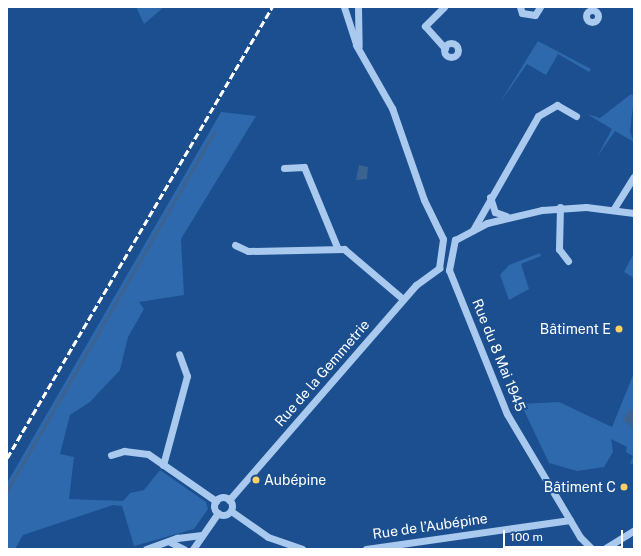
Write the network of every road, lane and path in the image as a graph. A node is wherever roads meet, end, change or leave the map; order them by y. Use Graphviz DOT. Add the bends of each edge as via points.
graph roads {
  1 [pos="346,7"];
  2 [pos="358,7"];
  3 [pos="444,7"];
  4 [pos="520,7"];
  5 [pos="540,7"];
  6 [pos="602,7"];
  7 [pos="597,13"];
  8 [pos="445,48"];
  9 [pos="360,50"];
  10 [pos="576,116"];
  11 [pos="284,168"];
  12 [pos="634,177"];
  13 [pos="490,197"];
  14 [pos="560,208"];
  15 [pos="613,210"];
  16 [pos="634,213"];
  17 [pos="508,216"];
  18 [pos="473,230"];
  19 [pos="455,240"];
  20 [pos="443,243"];
  21 [pos="234,245"];
  22 [pos="337,247"];
  23 [pos="452,248"];
  24 [pos="440,260"];
  25 [pos="568,261"];
  26 [pos="450,262"];
  27 [pos="438,268"];
  28 [pos="449,270"];
  29 [pos="403,300"];
  30 [pos="179,354"];
  31 [pos="111,455"];
  32 [pos="163,465"];
  33 [pos="229,500"];
  34 [pos="216,501"];
  35 [pos="231,511"];
  36 [pos="218,513"];
  37 [pos="570,520"];
  38 [pos="634,530"];
  39 [pos="202,534"];
  40 [pos="170,542"];
  41 [pos="392,547"];
  42 [pos="146,549"];
  43 [pos="184,549"];
  44 [pos="193,549"];
  45 [pos="302,549"];
  46 [pos="366,549"];
  47 [pos="593,549"];
  48 [pos="603,549"];
  1 -- 9 [label="street"];
  2 -- 9 [label="street"];
  3 -- 8 [label="street" via="425,26"];
  4 -- 5 [label="street" via="522,13 535,15"];
  6 -- 7 [label="street"];
  9 -- 20 [label="street" via="392,108 424,200"];
  10 -- 13 [label="street" via="557,105 538,116"];
  11 -- 22 [label="street" via="304,168"];
  12 -- 15 [label="street"];
  13 -- 17 [label="street" via="495,212"];
  13 -- 18 [label="street"];
  14 -- 15 [label="street"];
  14 -- 17 [label="street"];
  14 -- 25 [label="street" via="559,249"];
  15 -- 16 [label="street"];
  17 -- 18 [label="street"];
  18 -- 19 [label="street"];
  19 -- 20 [label="street" via="450,237"];
  19 -- 23 [label="street"];
  20 -- 23 [label="street"];
  20 -- 24 [label="street"];
  21 -- 22 [label="street" via="248,251"];
  22 -- 29 [label="street" via="344,248"];
  23 -- 26 [label="street"];
  24 -- 26 [label="street"];
  24 -- 27 [label="street"];
  26 -- 28 [label="street"];
  27 -- 28 [label="street"];
  27 -- 29 [label="street, Rue de la Gemmetrie" via="428,272"];
  28 -- 37 [label="street, Rue du 8 Mai 1945" via="507,414"];
  29 -- 33 [label="street, Rue de la Gemmetrie"];
  30 -- 32 [label="street" via="187,376"];
  31 -- 32 [label="street" via="124,451 148,454"];
  32 -- 34 [label="street"];
  33 -- 34 [label="street" via="224,497"];
  33 -- 35 [label="street"];
  34 -- 36 [label="street"];
  35 -- 36 [label="street" via="224,515"];
  35 -- 45 [label="street" via="268,537"];
  36 -- 39 [label="street"];
  37 -- 41 [label="street, Rue de l’Aubépine"];
  37 -- 47 [label="street, Rue du 8 Mai 1945"];
  38 -- 48 [label="street"];
  39 -- 40 [label="street"];
  39 -- 44 [label="street"];
  40 -- 42 [label="street"];
  40 -- 43 [label="street"];
  41 -- 46 [label="street, Rue de l’Aubépine"];
  47 -- 48 [label="street"];
}
